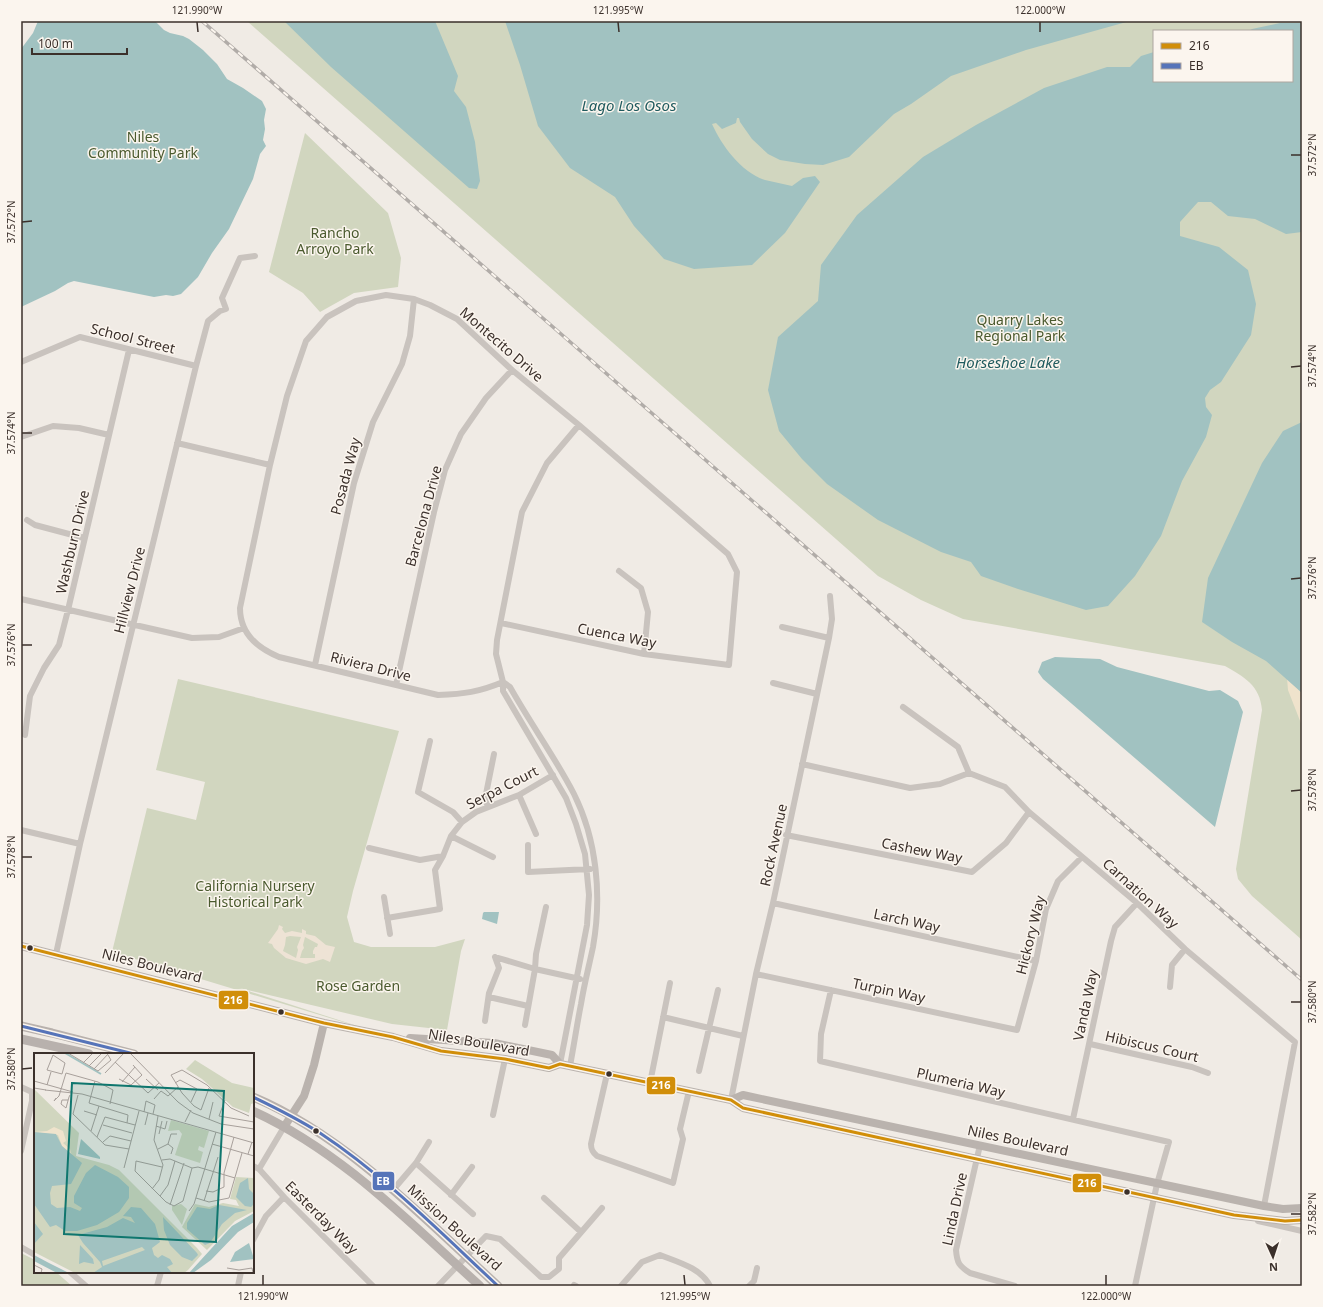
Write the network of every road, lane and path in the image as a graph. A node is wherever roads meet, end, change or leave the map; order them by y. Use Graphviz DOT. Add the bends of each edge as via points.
graph roads {
  1 [pos="255,256"];
  2 [pos="414,300"];
  3 [pos="128,350"];
  4 [pos="21,362"];
  5 [pos="196,366"];
  6 [pos="512,370"];
  7 [pos="579,424"];
  8 [pos="109,436"];
  9 [pos="21,437"];
  10 [pos="177,443"];
  11 [pos="270,465"];
  12 [pos="26,520"];
  13 [pos="84,538"];
  14 [pos="619,571"];
  15 [pos="830,596"];
  16 [pos="21,599"];
  17 [pos="68,610"];
  18 [pos="501,623"];
  19 [pos="133,624"];
  20 [pos="782,627"];
  21 [pos="244,628"];
  22 [pos="829,638"];
  23 [pos="644,654"];
  24 [pos="315,665"];
  25 [pos="729,665"];
  26 [pos="503,682"];
  27 [pos="773,683"];
  28 [pos="396,685"];
  29 [pos="817,694"];
  30 [pos="903,707"];
  31 [pos="25,735"];
  32 [pos="430,741"];
  33 [pos="494,754"];
  34 [pos="802,764"];
  35 [pos="969,773"];
  36 [pos="552,775"];
  37 [pos="519,795"];
  38 [pos="488,807"];
  39 [pos="1029,812"];
  40 [pos="462,822"];
  41 [pos="21,830"];
  42 [pos="536,834"];
  43 [pos="786,835"];
  44 [pos="451,836"];
  45 [pos="80,844"];
  46 [pos="528,846"];
  47 [pos="369,848"];
  48 [pos="443,856"];
  49 [pos="493,857"];
  50 [pos="1082,857"];
  51 [pos="588,869"];
  52 [pos="596,869"];
  53 [pos="384,897"];
  54 [pos="773,903"];
  55 [pos="1137,903"];
  56 [pos="546,907"];
  57 [pos="387,918"];
  58 [pos="390,934"];
  59 [pos="21,946"];
  60 [pos="1185,949"];
  61 [pos="56,954"];
  62 [pos="1036,960"];
  63 [pos="535,969"];
  64 [pos="756,974"];
  65 [pos="577,978"];
  66 [pos="586,980"];
  67 [pos="670,983"];
  68 [pos="1170,987"];
  69 [pos="718,990"];
  70 [pos="831,990"];
  71 [pos="489,997"];
  72 [pos="528,1006"];
  73 [pos="663,1017"];
  74 [pos="485,1020"];
  75 [pos="324,1023"];
  76 [pos="524,1025"];
  77 [pos="21,1026"];
  78 [pos="709,1028"];
  79 [pos="1017,1030"];
  80 [pos="743,1036"];
  81 [pos="393,1037"];
  82 [pos="21,1039"];
  83 [pos="1090,1044"];
  84 [pos="84,1053"];
  85 [pos="129,1053"];
  86 [pos="505,1059"];
  87 [pos="560,1064"];
  88 [pos="570,1066"];
  89 [pos="699,1070"];
  90 [pos="1208,1073"];
  91 [pos="607,1074"];
  92 [pos="650,1083"];
  93 [pos="21,1087"];
  94 [pos="689,1091"];
  95 [pos="254,1098"];
  96 [pos="731,1100"];
  97 [pos="254,1112"];
  98 [pos="493,1115"];
  99 [pos="291,1117"];
  100 [pos="1073,1119"];
  101 [pos="284,1127"];
  102 [pos="429,1142"];
  103 [pos="980,1145"];
  104 [pos="21,1151"];
  105 [pos="977,1158"];
  106 [pos="416,1163"];
  107 [pos="472,1167"];
  108 [pos="256,1168"];
  109 [pos="1157,1184"];
  110 [pos="393,1190"];
  111 [pos="451,1195"];
  112 [pos="284,1197"];
  113 [pos="1154,1197"];
  114 [pos="544,1198"];
  115 [pos="1264,1206"];
  116 [pos="602,1208"];
  117 [pos="1302,1208"];
  118 [pos="473,1214"];
  119 [pos="1234,1215"];
  120 [pos="1302,1220"];
  121 [pos="1302,1231"];
  122 [pos="581,1232"];
  123 [pos="254,1238"];
  124 [pos="21,1248"];
  125 [pos="34,1254"];
  126 [pos="466,1256"];
  127 [pos="457,1265"];
  128 [pos="757,1268"];
  129 [pos="71,1273"];
  130 [pos="160,1273"];
  131 [pos="241,1273"];
  132 [pos="86,1286"];
  133 [pos="157,1286"];
  134 [pos="238,1286"];
  135 [pos="373,1286"];
  136 [pos="438,1286"];
  137 [pos="480,1286"];
  138 [pos="498,1286"];
  139 [pos="621,1286"];
  140 [pos="710,1286"];
  141 [pos="749,1286"];
  142 [pos="1015,1286"];
  143 [pos="1134,1286"];
  1 -- 5 [label="street, Hillview Drive" via="240,258 222,298 226,309 208,321"];
  2 -- 6 [label="street, Montecito Drive" via="430,304 457,319"];
  2 -- 11 [label="street, Montecito Drive" via="386,295 356,301 327,317 306,341 287,396"];
  2 -- 24 [label="street, Posada Way" via="410,336 402,364 373,422 354,483"];
  3 -- 4 [label="street, School Street" via="80,338"];
  3 -- 5 [label="street, School Street"];
  3 -- 8 [label="street, Washburn Drive"];
  5 -- 10 [label="street, Hillview Drive"];
  6 -- 7 [label="street, Montecito Drive"];
  6 -- 28 [label="street, Barcelona Drive" via="486,398 461,434 446,470 434,512"];
  7 -- 18 [label="street" via="547,462 522,512"];
  7 -- 25 [label="street, Montecito Drive" via="728,554 737,572"];
  8 -- 9 [label="street" via="79,428 53,426"];
  8 -- 13 [label="street, Washburn Drive"];
  10 -- 11 [label="street"];
  10 -- 19 [label="street, Hillview Drive"];
  11 -- 21 [label="street, Montecito Drive" via="240,608"];
  12 -- 13 [label="street" via="35,526"];
  13 -- 17 [label="street, Washburn Drive"];
  14 -- 23 [label="street" via="641,588 648,612"];
  15 -- 22 [label="street, Rock Avenue" via="832,619"];
  16 -- 17 [label="street"];
  17 -- 19 [label="street"];
  17 -- 31 [label="street, Washburn Drive" via="59,645 30,696"];
  18 -- 23 [label="street, Cuenca Way"];
  18 -- 26 [label="street" via="496,640 496,654"];
  19 -- 21 [label="street" via="192,638 219,637"];
  19 -- 45 [label="street, Hillview Drive"];
  20 -- 22 [label="street"];
  21 -- 24 [label="street, Riviera Drive" via="256,645 266,652"];
  22 -- 29 [label="street, Rock Avenue"];
  23 -- 25 [label="street, Cuenca Way"];
  24 -- 28 [label="street, Riviera Drive"];
  26 -- 28 [label="street, Riviera Drive" via="462,694 438,695"];
  26 -- 36 [label="street" via="503,691"];
  26 -- 52 [label="street" via="510,687 574,794 590,836"];
  27 -- 29 [label="street"];
  29 -- 34 [label="street, Rock Avenue"];
  30 -- 35 [label="street" via="958,746"];
  32 -- 40 [label="street" via="418,792 453,812"];
  33 -- 38 [label="street" via="484,799"];
  34 -- 35 [label="street" via="910,788 940,784"];
  34 -- 43 [label="street, Rock Avenue"];
  35 -- 39 [label="street, Carnation Way" via="1005,787"];
  36 -- 37 [label="street, Serpa Court"];
  36 -- 51 [label="street" via="566,798 576,824"];
  37 -- 38 [label="street, Serpa Court"];
  37 -- 42 [label="street"];
  38 -- 40 [label="street, Serpa Court"];
  39 -- 43 [label="street, Cashew Way" via="1006,843 972,872"];
  39 -- 50 [label="street, Carnation Way"];
  40 -- 44 [label="street, Serpa Court"];
  41 -- 45 [label="street"];
  43 -- 54 [label="street, Rock Avenue"];
  44 -- 48 [label="street, Serpa Court"];
  44 -- 49 [label="street"];
  45 -- 61 [label="street, Hillview Drive"];
  46 -- 51 [label="street" via="528,872"];
  47 -- 48 [label="street" via="420,860"];
  48 -- 57 [label="street, Serpa Court" via="435,870 440,909"];
  50 -- 55 [label="street, Carnation Way"];
  50 -- 62 [label="street, Hickory Way" via="1058,881 1046,909"];
  51 -- 52 [label="street"];
  51 -- 65 [label="street" via="589,912"];
  52 -- 66 [label="street" via="595,927"];
  53 -- 57 [label="street"];
  54 -- 62 [label="street, Larch Way"];
  54 -- 64 [label="street, Rock Avenue"];
  55 -- 60 [label="street, Carnation Way"];
  55 -- 83 [label="street, Vanda Way" via="1115,928"];
  56 -- 63 [label="street"];
  57 -- 58 [label="street"];
  59 -- 61 [label="main road, Niles Boulevard"];
  60 -- 68 [label="street" via="1172,965"];
  60 -- 115 [label="street, Carnation Way" via="1295,1042"];
  61 -- 75 [label="main road, Niles Boulevard"];
  62 -- 79 [label="street, Hickory Way"];
  63 -- 65 [label="street"];
  63 -- 71 [label="street" via="495,957 499,968"];
  63 -- 72 [label="street"];
  64 -- 70 [label="street, Turpin Way"];
  64 -- 80 [label="street, Rock Avenue"];
  65 -- 66 [label="street"];
  65 -- 87 [label="street"];
  66 -- 88 [label="street"];
  67 -- 73 [label="street"];
  69 -- 78 [label="street"];
  70 -- 79 [label="street, Turpin Way"];
  70 -- 100 [label="street, Plumeria Way" via="821,1034 820,1062"];
  71 -- 72 [label="street"];
  71 -- 74 [label="street"];
  72 -- 76 [label="street"];
  73 -- 78 [label="street"];
  73 -- 92 [label="street"];
  75 -- 81 [label="main road, Niles Boulevard"];
  75 -- 99 [label="main road" via="304,1096"];
  77 -- 85 [label="main road"];
  78 -- 80 [label="street"];
  78 -- 89 [label="street"];
  80 -- 96 [label="street, Rock Avenue"];
  81 -- 86 [label="main road, Niles Boulevard" via="441,1051"];
  81 -- 87 [label="main road, Niles Boulevard" via="494,1043 552,1055"];
  82 -- 84 [label="main road"];
  83 -- 90 [label="street, Hibiscus Court" via="1192,1067"];
  83 -- 100 [label="street, Vanda Way"];
  86 -- 87 [label="main road, Niles Boulevard" via="549,1068"];
  86 -- 98 [label="street"];
  87 -- 88 [label="main road, Niles Boulevard"];
  88 -- 91 [label="main road, Niles Boulevard"];
  91 -- 92 [label="main road, Niles Boulevard"];
  91 -- 94 [label="street" via="591,1144 593,1153 673,1183 683,1140 680,1130"];
  92 -- 94 [label="main road, Niles Boulevard"];
  93 -- 104 [label="street" via="32,1092"];
  94 -- 96 [label="main road, Niles Boulevard"];
  95 -- 99 [label="main road, Mission Boulevard"];
  96 -- 103 [label="main road, Niles Boulevard" via="743,1095"];
  96 -- 105 [label="main road, Niles Boulevard" via="743,1108"];
  97 -- 101 [label="main road, Mission Boulevard"];
  99 -- 101 [label="main road"];
  99 -- 110 [label="main road, Mission Boulevard" via="339,1148"];
  100 -- 109 [label="street, Plumeria Way" via="1169,1142"];
  101 -- 108 [label="street"];
  101 -- 127 [label="main road, Mission Boulevard" via="335,1159"];
  102 -- 106 [label="street"];
  103 -- 105 [label="street, Linda Drive"];
  103 -- 109 [label="main road, Niles Boulevard"];
  105 -- 113 [label="main road, Niles Boulevard"];
  105 -- 142 [label="street, Linda Drive" via="956,1250 957,1260 970,1273"];
  106 -- 110 [label="street"];
  106 -- 111 [label="street"];
  107 -- 111 [label="street"];
  108 -- 112 [label="street, Easterday Way"];
  109 -- 113 [label="street"];
  109 -- 115 [label="main road, Niles Boulevard"];
  110 -- 126 [label="main road, Mission Boulevard"];
  111 -- 118 [label="street"];
  112 -- 123 [label="street" via="266,1216"];
  112 -- 135 [label="street, Easterday Way"];
  113 -- 119 [label="main road, Niles Boulevard"];
  113 -- 143 [label="street"];
  114 -- 122 [label="street"];
  115 -- 117 [label="main road, Niles Boulevard"];
  116 -- 122 [label="street"];
  119 -- 120 [label="main road, Niles Boulevard" via="1285,1221"];
  119 -- 121 [label="street, Niles Boulevard"];
  122 -- 126 [label="street" via="559,1258 558,1269 549,1277 541,1277 500,1239 486,1236"];
  124 -- 125 [label="street"];
  126 -- 127 [label="street"];
  126 -- 138 [label="main road, Mission Boulevard"];
  127 -- 136 [label="street"];
  127 -- 137 [label="main road, Mission Boulevard"];
  128 -- 141 [label="street" via="754,1281"];
  129 -- 132 [label="street"];
  130 -- 133 [label="street"];
  131 -- 134 [label="street"];
  139 -- 140 [label="street" via="642,1262 660,1255 694,1270 707,1280"];
}
